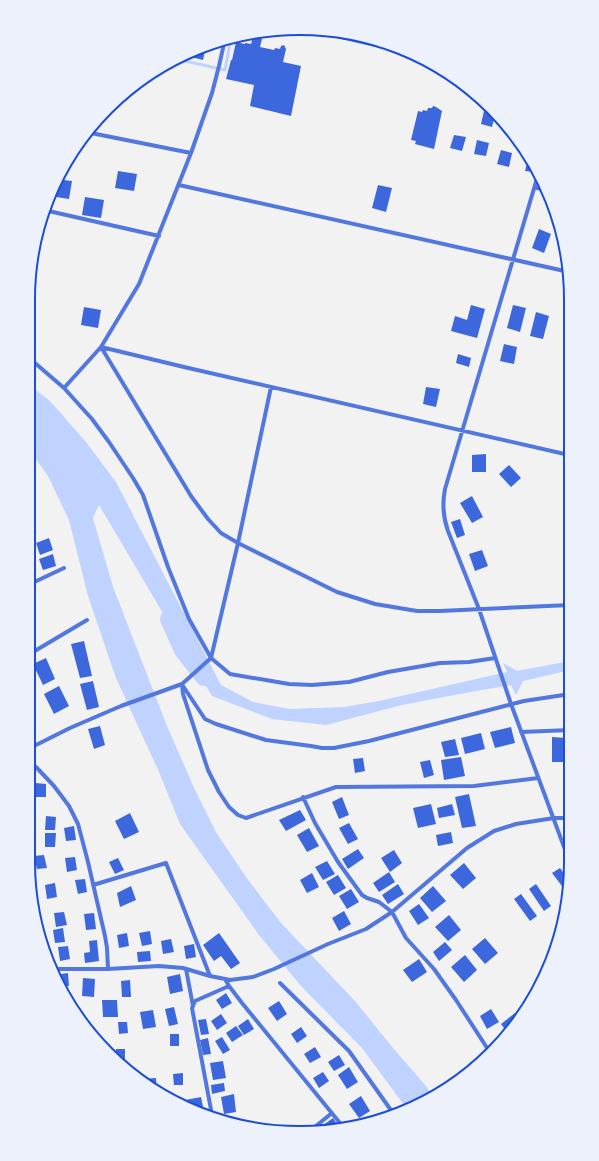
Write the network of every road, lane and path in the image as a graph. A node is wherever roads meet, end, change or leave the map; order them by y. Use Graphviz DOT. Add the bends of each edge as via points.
graph roads {
  1 [pos="224,46"];
  2 [pos="94,134"];
  3 [pos="191,153"];
  4 [pos="536,182"];
  5 [pos="179,185"];
  6 [pos="535,187"];
  7 [pos="540,189"];
  8 [pos="50,211"];
  9 [pos="159,236"];
  10 [pos="514,259"];
  11 [pos="562,270"];
  12 [pos="101,347"];
  13 [pos="35,363"];
  14 [pos="271,387"];
  15 [pos="64,388"];
  16 [pos="463,431"];
  17 [pos="564,454"];
  18 [pos="238,543"];
  19 [pos="64,568"];
  20 [pos="35,582"];
  21 [pos="564,605"];
  22 [pos="479,609"];
  23 [pos="87,620"];
  24 [pos="35,651"];
  25 [pos="211,658"];
  26 [pos="496,661"];
  27 [pos="182,684"];
  28 [pos="564,695"];
  29 [pos="510,702"];
  30 [pos="564,730"];
  31 [pos="521,732"];
  32 [pos="35,746"];
  33 [pos="35,765"];
  34 [pos="538,778"];
  35 [pos="303,798"];
  36 [pos="554,818"];
  37 [pos="564,818"];
  38 [pos="564,846"];
  39 [pos="93,885"];
  40 [pos="392,912"];
  41 [pos="57,968"];
  42 [pos="108,969"];
  43 [pos="186,969"];
  44 [pos="210,976"];
  45 [pos="225,979"];
  46 [pos="280,983"];
  47 [pos="229,986"];
  48 [pos="193,1006"];
  49 [pos="487,1048"];
  50 [pos="391,1110"];
  51 [pos="211,1111"];
  52 [pos="332,1113"];
  53 [pos="340,1123"];
  54 [pos="317,1125"];
  1 -- 3 [label="street" via="219,69"];
  2 -- 3 [label="street"];
  3 -- 5 [label="street"];
  4 -- 6 [label="street"];
  5 -- 9 [label="street"];
  5 -- 10 [label="street"];
  6 -- 7 [label="street"];
  6 -- 10 [label="street"];
  8 -- 9 [label="street"];
  9 -- 12 [label="street" via="137,289"];
  10 -- 11 [label="street"];
  10 -- 16 [label="street"];
  12 -- 14 [label="street"];
  12 -- 15 [label="street"];
  12 -- 18 [label="street" via="191,496 221,533"];
  13 -- 15 [label="street"];
  14 -- 16 [label="street"];
  14 -- 18 [label="street"];
  15 -- 25 [label="street" via="101,431 143,495 182,604"];
  16 -- 17 [label="street"];
  16 -- 22 [label="street" via="445,490 443,512"];
  18 -- 22 [label="street" via="337,592 375,604 417,611"];
  18 -- 25 [label="street"];
  19 -- 20 [label="street"];
  21 -- 22 [label="street"];
  22 -- 26 [label="street"];
  23 -- 24 [label="street"];
  25 -- 26 [label="street" via="230,674 289,684 312,685 349,682 440,663"];
  25 -- 27 [label="street"];
  26 -- 29 [label="street"];
  27 -- 29 [label="street" via="205,719 266,740 322,748 369,741"];
  27 -- 32 [label="street" via="121,706"];
  27 -- 35 [label="street" via="208,770 229,807 246,818"];
  28 -- 29 [label="street"];
  29 -- 31 [label="street"];
  30 -- 31 [label="street"];
  31 -- 34 [label="street"];
  33 -- 39 [label="street" via="54,786 75,818"];
  34 -- 35 [label="street" via="474,786 336,787"];
  34 -- 36 [label="street"];
  35 -- 40 [label="street" via="326,843 362,895 379,902"];
  36 -- 37 [label="street"];
  36 -- 38 [label="street"];
  36 -- 40 [label="street" via="516,824 494,831 467,848"];
  39 -- 42 [label="street" via="106,942"];
  39 -- 44 [label="street" via="166,863"];
  40 -- 45 [label="street" via="366,929 274,969 253,977"];
  40 -- 49 [label="street" via="406,938 434,969"];
  41 -- 42 [label="street"];
  42 -- 43 [label="street" via="159,966"];
  43 -- 44 [label="street"];
  43 -- 48 [label="street"];
  44 -- 45 [label="street"];
  45 -- 47 [label="street"];
  46 -- 50 [label="street" via="349,1051"];
  47 -- 48 [label="street" via="195,1001"];
  47 -- 52 [label="street"];
  48 -- 51 [label="street" via="192,1014"];
  52 -- 53 [label="street"];
  52 -- 54 [label="street"];
}
